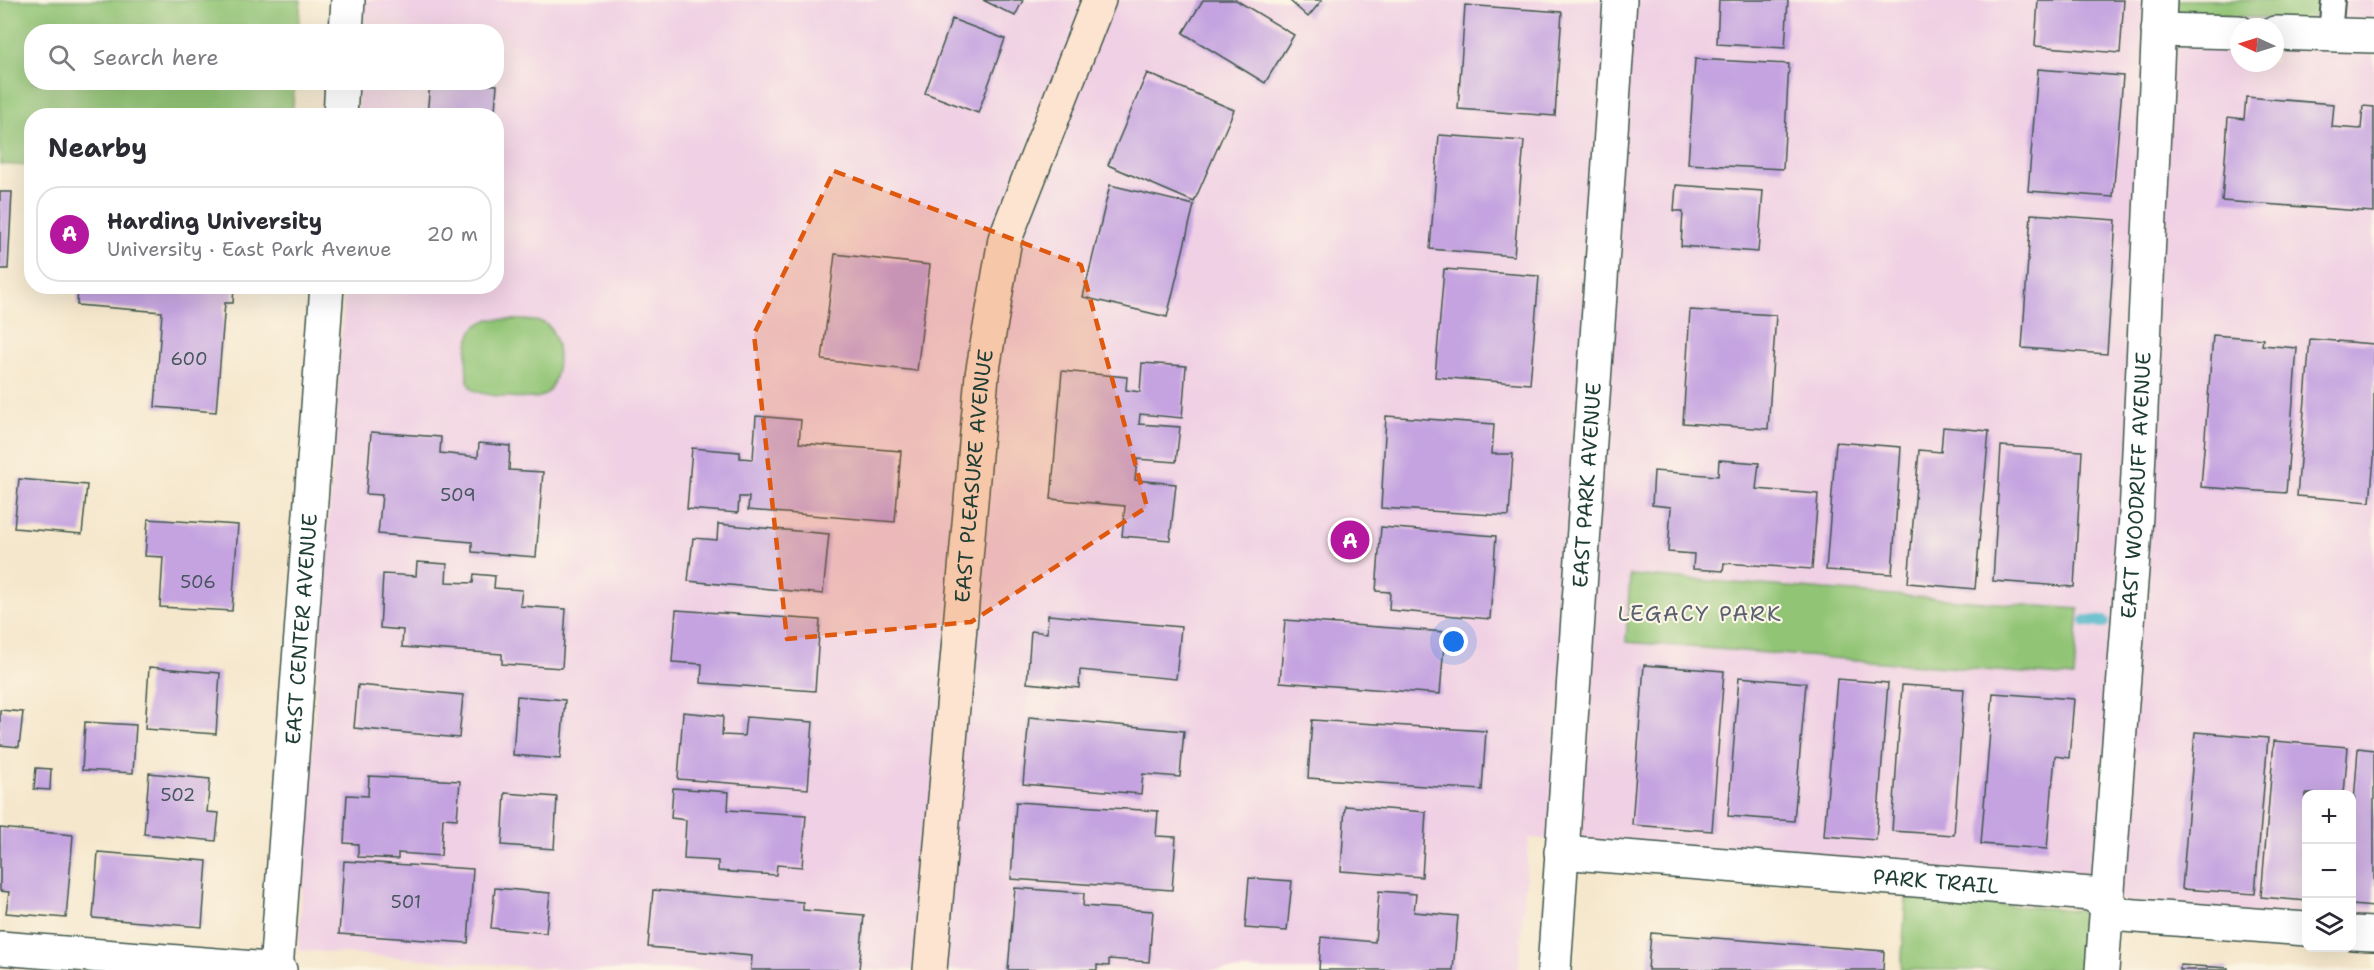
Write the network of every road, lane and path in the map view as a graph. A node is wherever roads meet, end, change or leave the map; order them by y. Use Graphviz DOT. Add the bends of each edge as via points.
graph roads {
  1 [pos="348,0"];
  2 [pos="1099,0"];
  3 [pos="1620,0"];
  4 [pos="2333,0"];
  5 [pos="2159,15"];
  6 [pos="346,24"];
  7 [pos="2230,30"];
  8 [pos="2284,33"];
  9 [pos="2330,34"];
  10 [pos="2374,36"];
  11 [pos="342,90"];
  12 [pos="340,108"];
  13 [pos="326,294"];
  14 [pos="1561,852"];
  15 [pos="2108,905"];
  16 [pos="2302,929"];
  17 [pos="2356,933"];
  18 [pos="2374,934"];
  19 [pos="0,948"];
  20 [pos="277,970"];
  21 [pos="930,970"];
  22 [pos="1554,970"];
  23 [pos="2103,970"];
  1 -- 6 [label="street"];
  2 -- 21 [label="street, EAST PLEASURE AVENUE" via="1005,239 982,375"];
  3 -- 14 [label="street, EAST PARK AVENUE"];
  4 -- 9 [label="lane"];
  5 -- 7 [label="street"];
  5 -- 15 [label="street, EAST WOODRUFF AVENUE" via="2136,516"];
  8 -- 9 [label="street"];
  9 -- 10 [label="street"];
  11 -- 12 [label="street"];
  13 -- 20 [label="street, EAST CENTER AVENUE"];
  14 -- 15 [label="street, PARK TRAIL" via="2091,894"];
  14 -- 22 [label="street, EAST PARK AVENUE"];
  15 -- 16 [label="street, PARK TRAIL" via="2123,915"];
  15 -- 23 [label="street, EAST WOODRUFF AVENUE"];
  17 -- 18 [label="street"];
  19 -- 20 [label="street"];
}
